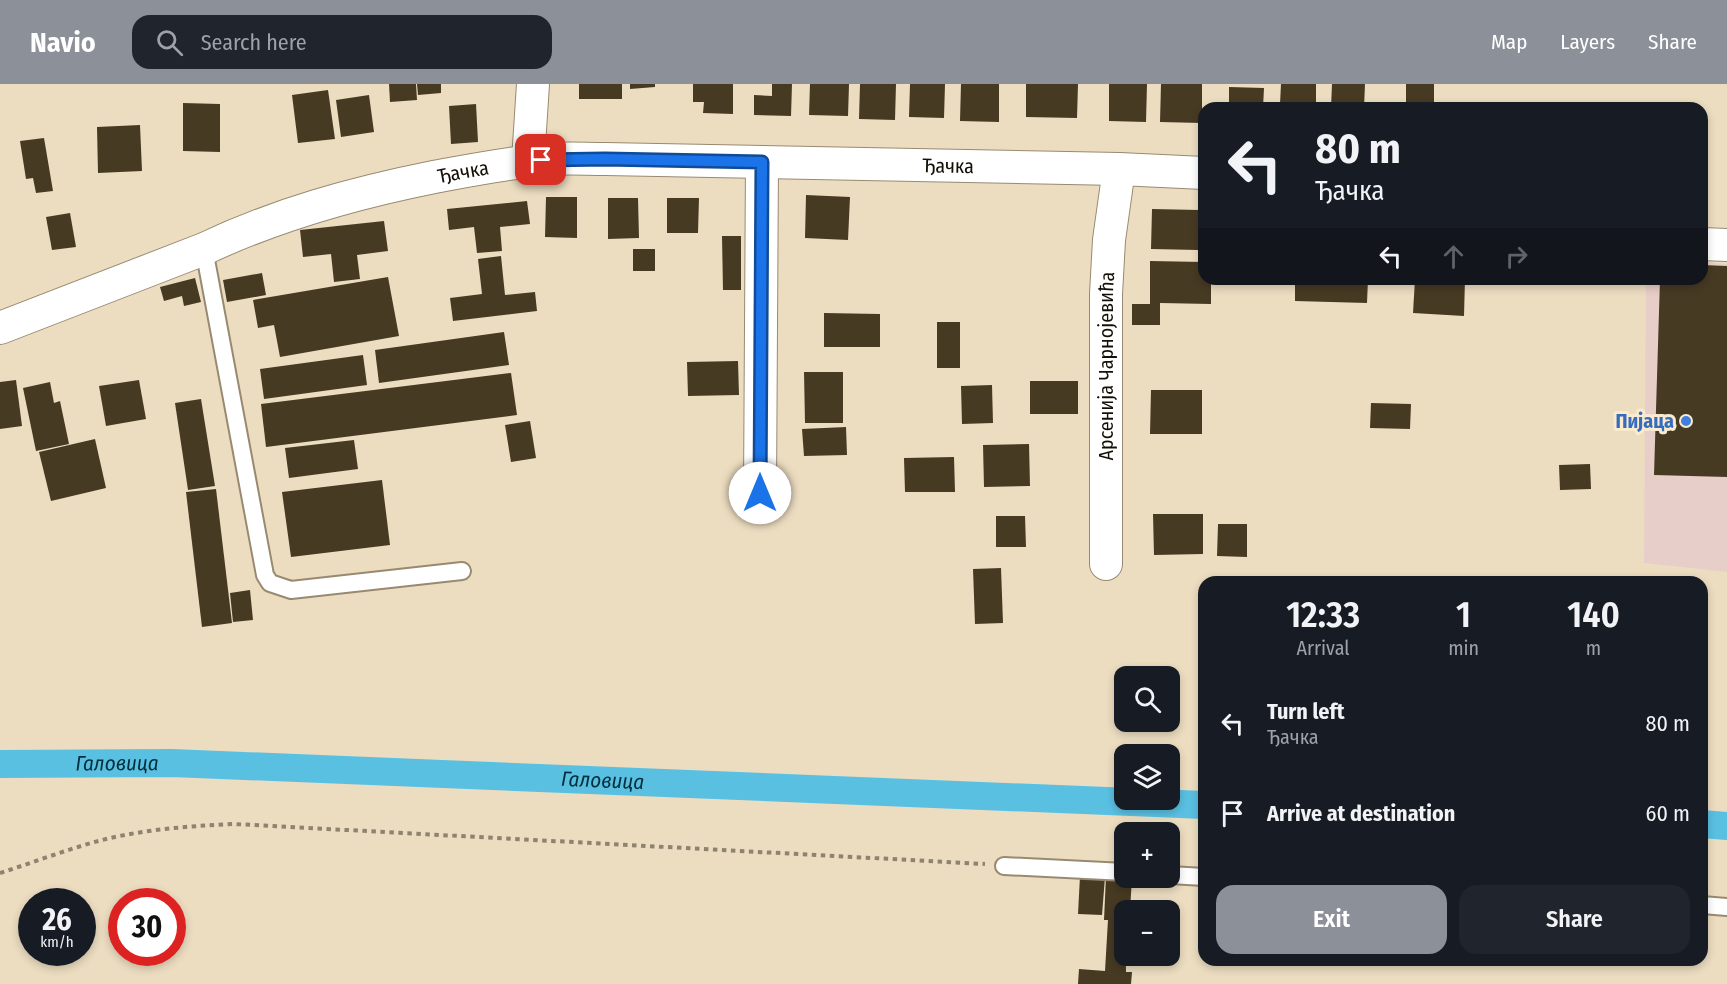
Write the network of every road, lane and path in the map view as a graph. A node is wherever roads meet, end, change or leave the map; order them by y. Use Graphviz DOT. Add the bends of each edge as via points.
graph roads {
  1 [pos="533,84"];
  2 [pos="528,161"];
  3 [pos="762,162"];
  4 [pos="1119,169"];
  5 [pos="1198,173"];
  6 [pos="1708,244"];
  7 [pos="1727,245"];
  8 [pos="204,249"];
  9 [pos="0,328"];
  10 [pos="760,493"];
  11 [pos="1106,564"];
  12 [pos="462,571"];
  13 [pos="1004,866"];
  14 [pos="1114,871"];
  15 [pos="0,873"];
  16 [pos="1180,876"];
  17 [pos="1198,877"];
  18 [pos="1708,905"];
  19 [pos="1727,907"];
  1 -- 2 [label="street"];
  2 -- 3 [label="street, Ђачка"];
  2 -- 8 [label="street, Ђачка" via="347,196"];
  3 -- 4 [label="street, Ђачка"];
  3 -- 10 [label="street"];
  4 -- 5 [label="street, Ђачка"];
  4 -- 11 [label="street, Арсенија Чарнојевића" via="1106,294"];
  6 -- 7 [label="street"];
  8 -- 9 [label="street, Ђачка"];
  8 -- 12 [label="lane" via="265,575 270,583 291,590"];
  13 -- 14 [label="lane"];
  13 -- 15 [label="path" via="234,824 131,834"];
  16 -- 17 [label="lane"];
  18 -- 19 [label="lane"];
}
